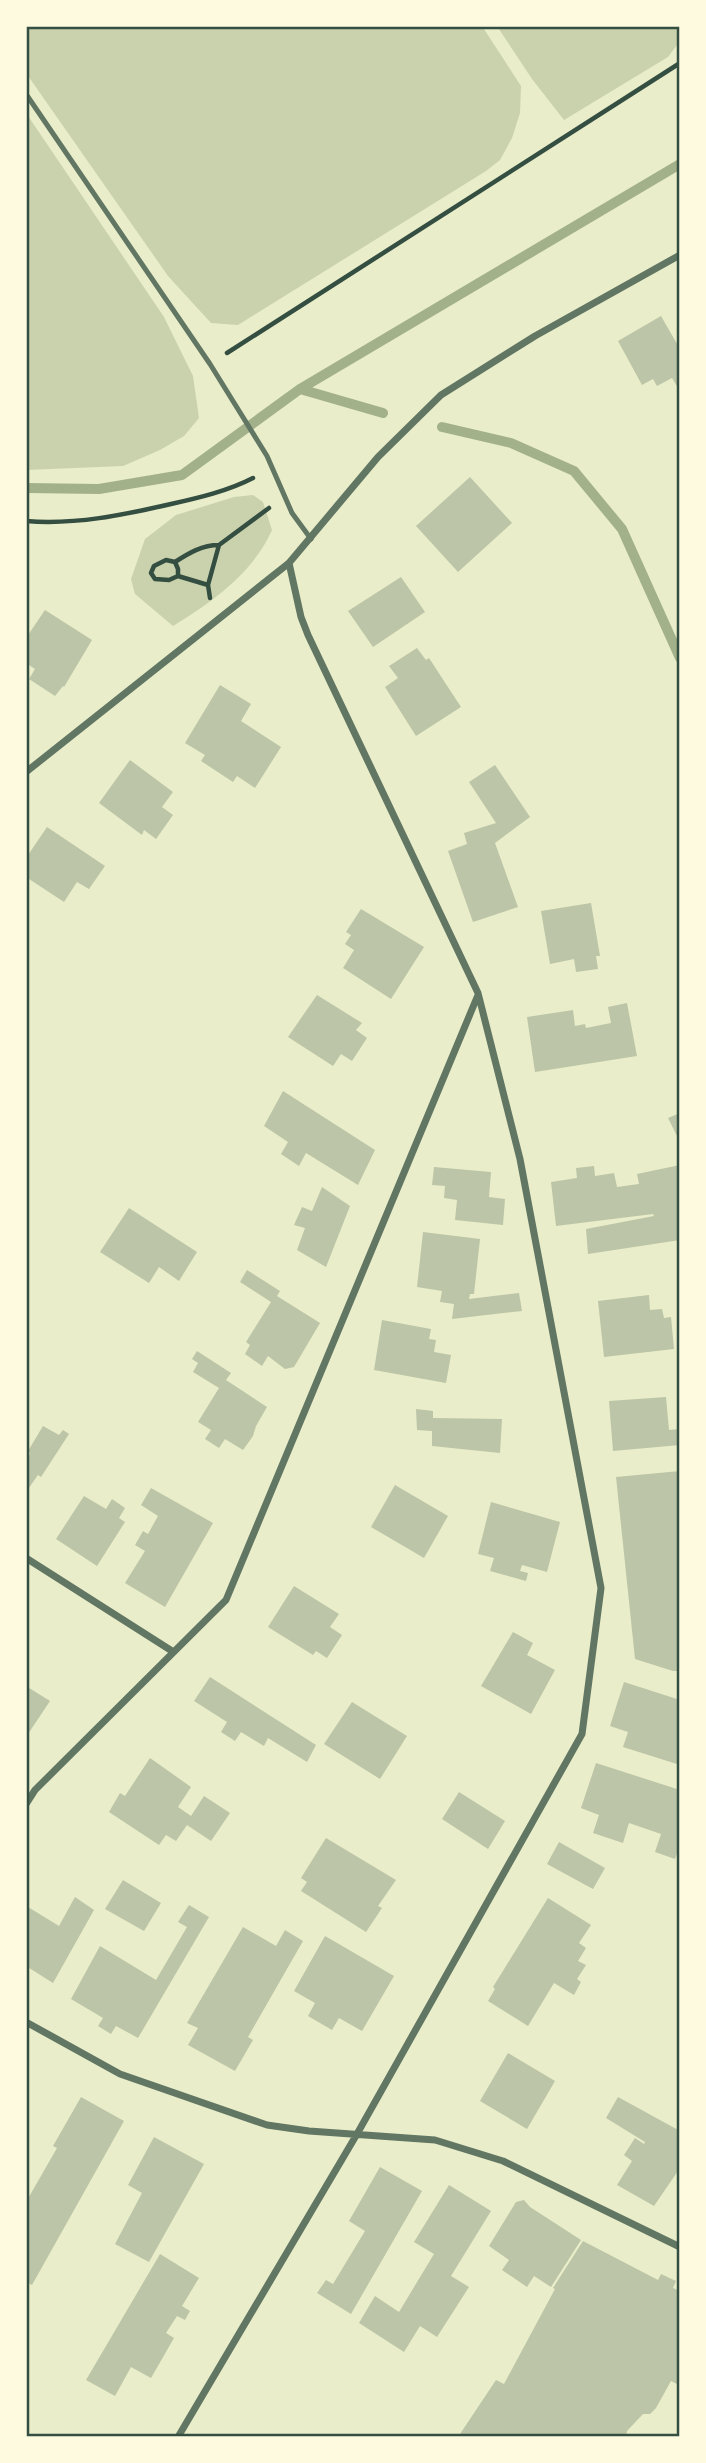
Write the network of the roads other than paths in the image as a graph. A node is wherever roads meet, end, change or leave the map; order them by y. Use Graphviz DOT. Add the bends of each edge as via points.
graph roads {
  1 [pos="26,94"];
  2 [pos="680,255"];
  3 [pos="311,539"];
  4 [pos="289,563"];
  5 [pos="26,772"];
  6 [pos="478,993"];
  7 [pos="26,1558"];
  8 [pos="172,1651"];
  9 [pos="26,1804"];
  10 [pos="26,2022"];
  11 [pos="357,2134"];
  12 [pos="680,2247"];
  13 [pos="178,2437"];
  1 -- 3 [label="lane" via="227,390 267,456 300,527"];
  2 -- 3 [label="street" via="441,395 377,457"];
  3 -- 4 [label="street"];
  4 -- 5 [label="street"];
  4 -- 6 [label="street" via="308,635"];
  6 -- 8 [label="street" via="226,1600"];
  6 -- 11 [label="street" via="520,1159 601,1588 582,1734"];
  7 -- 8 [label="street"];
  8 -- 9 [label="street"];
  10 -- 11 [label="street" via="120,2074 267,2125"];
  11 -- 12 [label="street" via="435,2140 503,2161"];
  11 -- 13 [label="street"];
}
